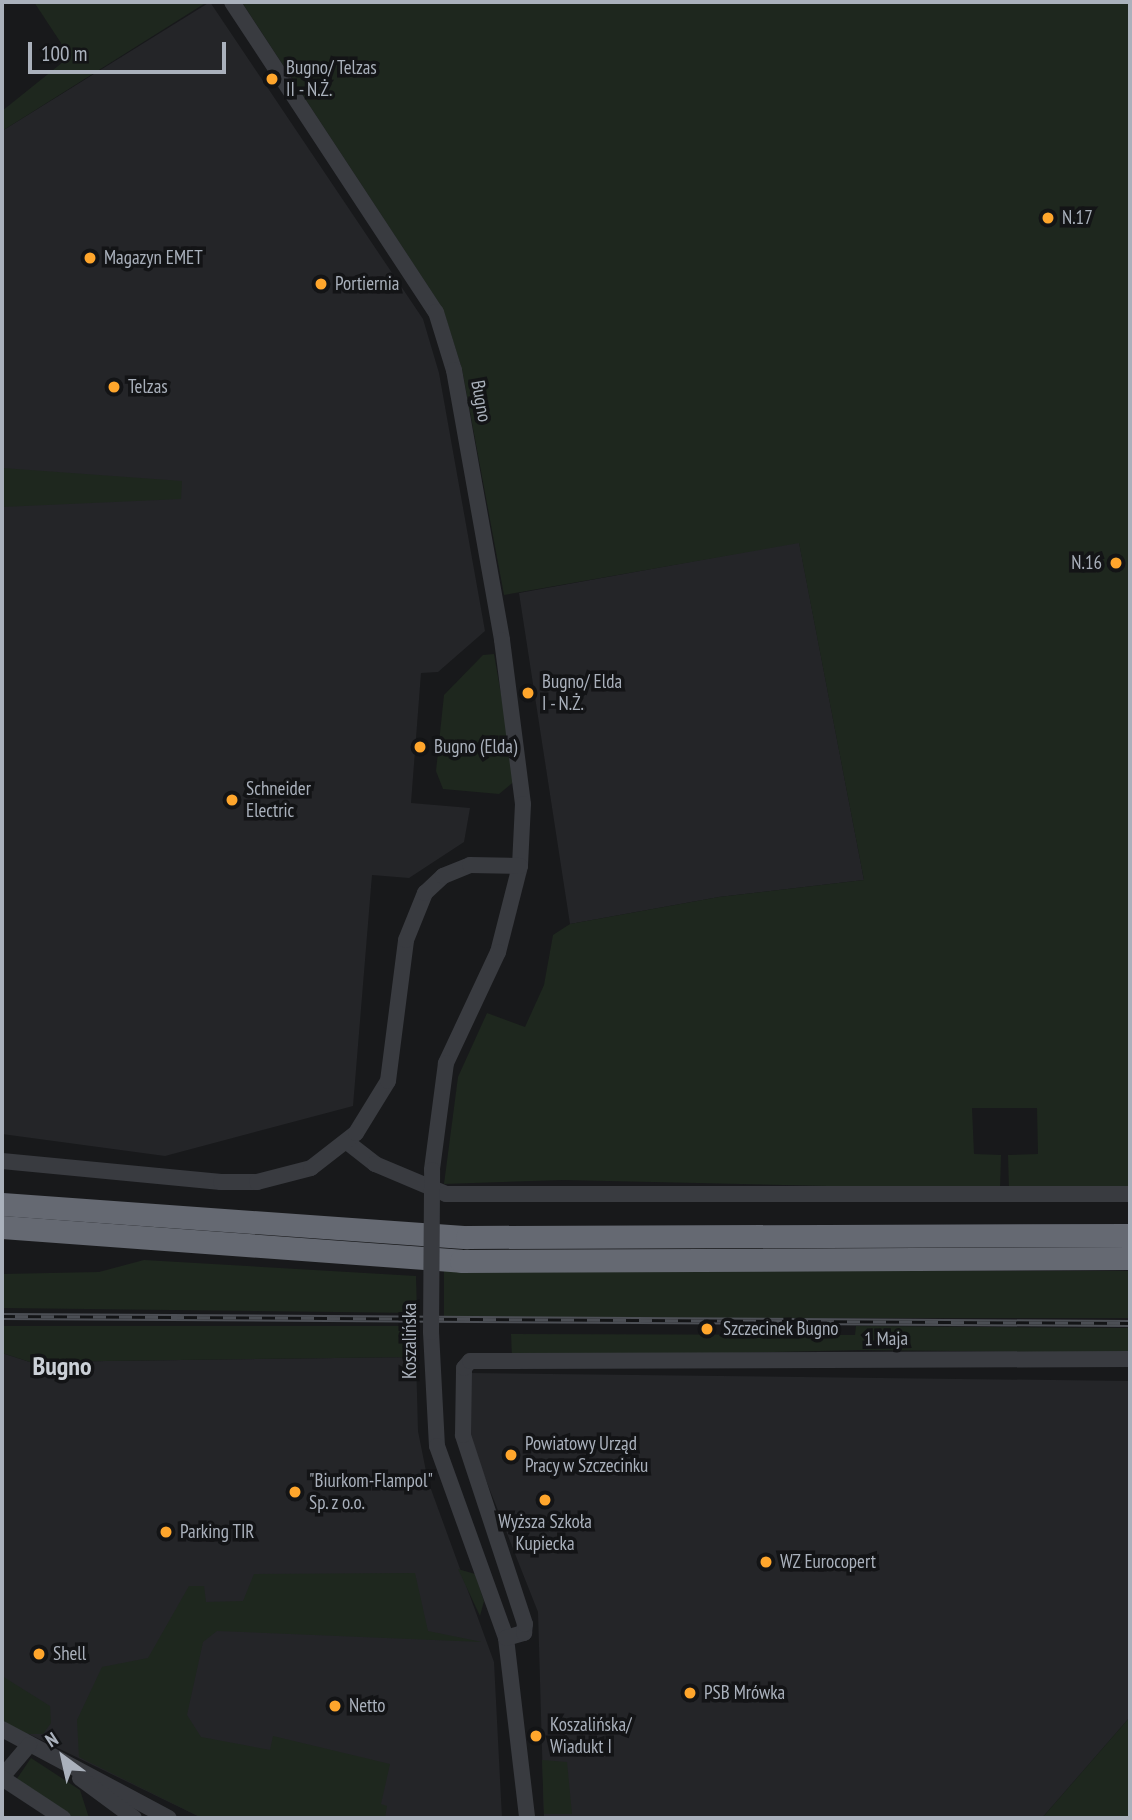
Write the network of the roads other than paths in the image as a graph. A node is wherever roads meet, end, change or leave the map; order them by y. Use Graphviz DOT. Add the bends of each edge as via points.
graph roads {
  1 [pos="232,2"];
  2 [pos="520,866"];
  3 [pos="347,1142"];
  4 [pos="2,1161"];
  5 [pos="1130,1194"];
  6 [pos="2,1205"];
  7 [pos="2,1227"];
  8 [pos="1130,1235"];
  9 [pos="1130,1258"];
  10 [pos="1130,1359"];
  11 [pos="506,1639"];
  12 [pos="2,1729"];
  13 [pos="29,1745"];
  14 [pos="71,1770"];
  15 [pos="2,1777"];
  16 [pos="63,1818"];
  17 [pos="134,1818"];
  18 [pos="169,1818"];
  19 [pos="527,1818"];
  1 -- 2 [label="street, Bugno" via="412,271 447,339 511,702 523,804"];
  2 -- 3 [label="street" via="470,865 425,893 406,940 388,1081"];
  2 -- 11 [label="street, Koszalińska, bridge" via="498,952 446,1063 432,1170 431,1332 442,1465"];
  3 -- 4 [label="street" via="311,1168 257,1182"];
  3 -- 5 [label="street" via="375,1164 446,1194"];
  6 -- 8 [label="highway" via="467,1237"];
  7 -- 9 [label="highway" via="461,1261"];
  10 -- 11 [label="street, 1 Maja" via="476,1361 464,1368 463,1435 525,1624 521,1635"];
  11 -- 19 [label="street, Koszalińska"];
  12 -- 13 [label="street"];
  13 -- 14 [label="street"];
  13 -- 15 [label="street"];
  14 -- 17 [label="street"];
  14 -- 18 [label="street"];
  15 -- 16 [label="street"];
}
